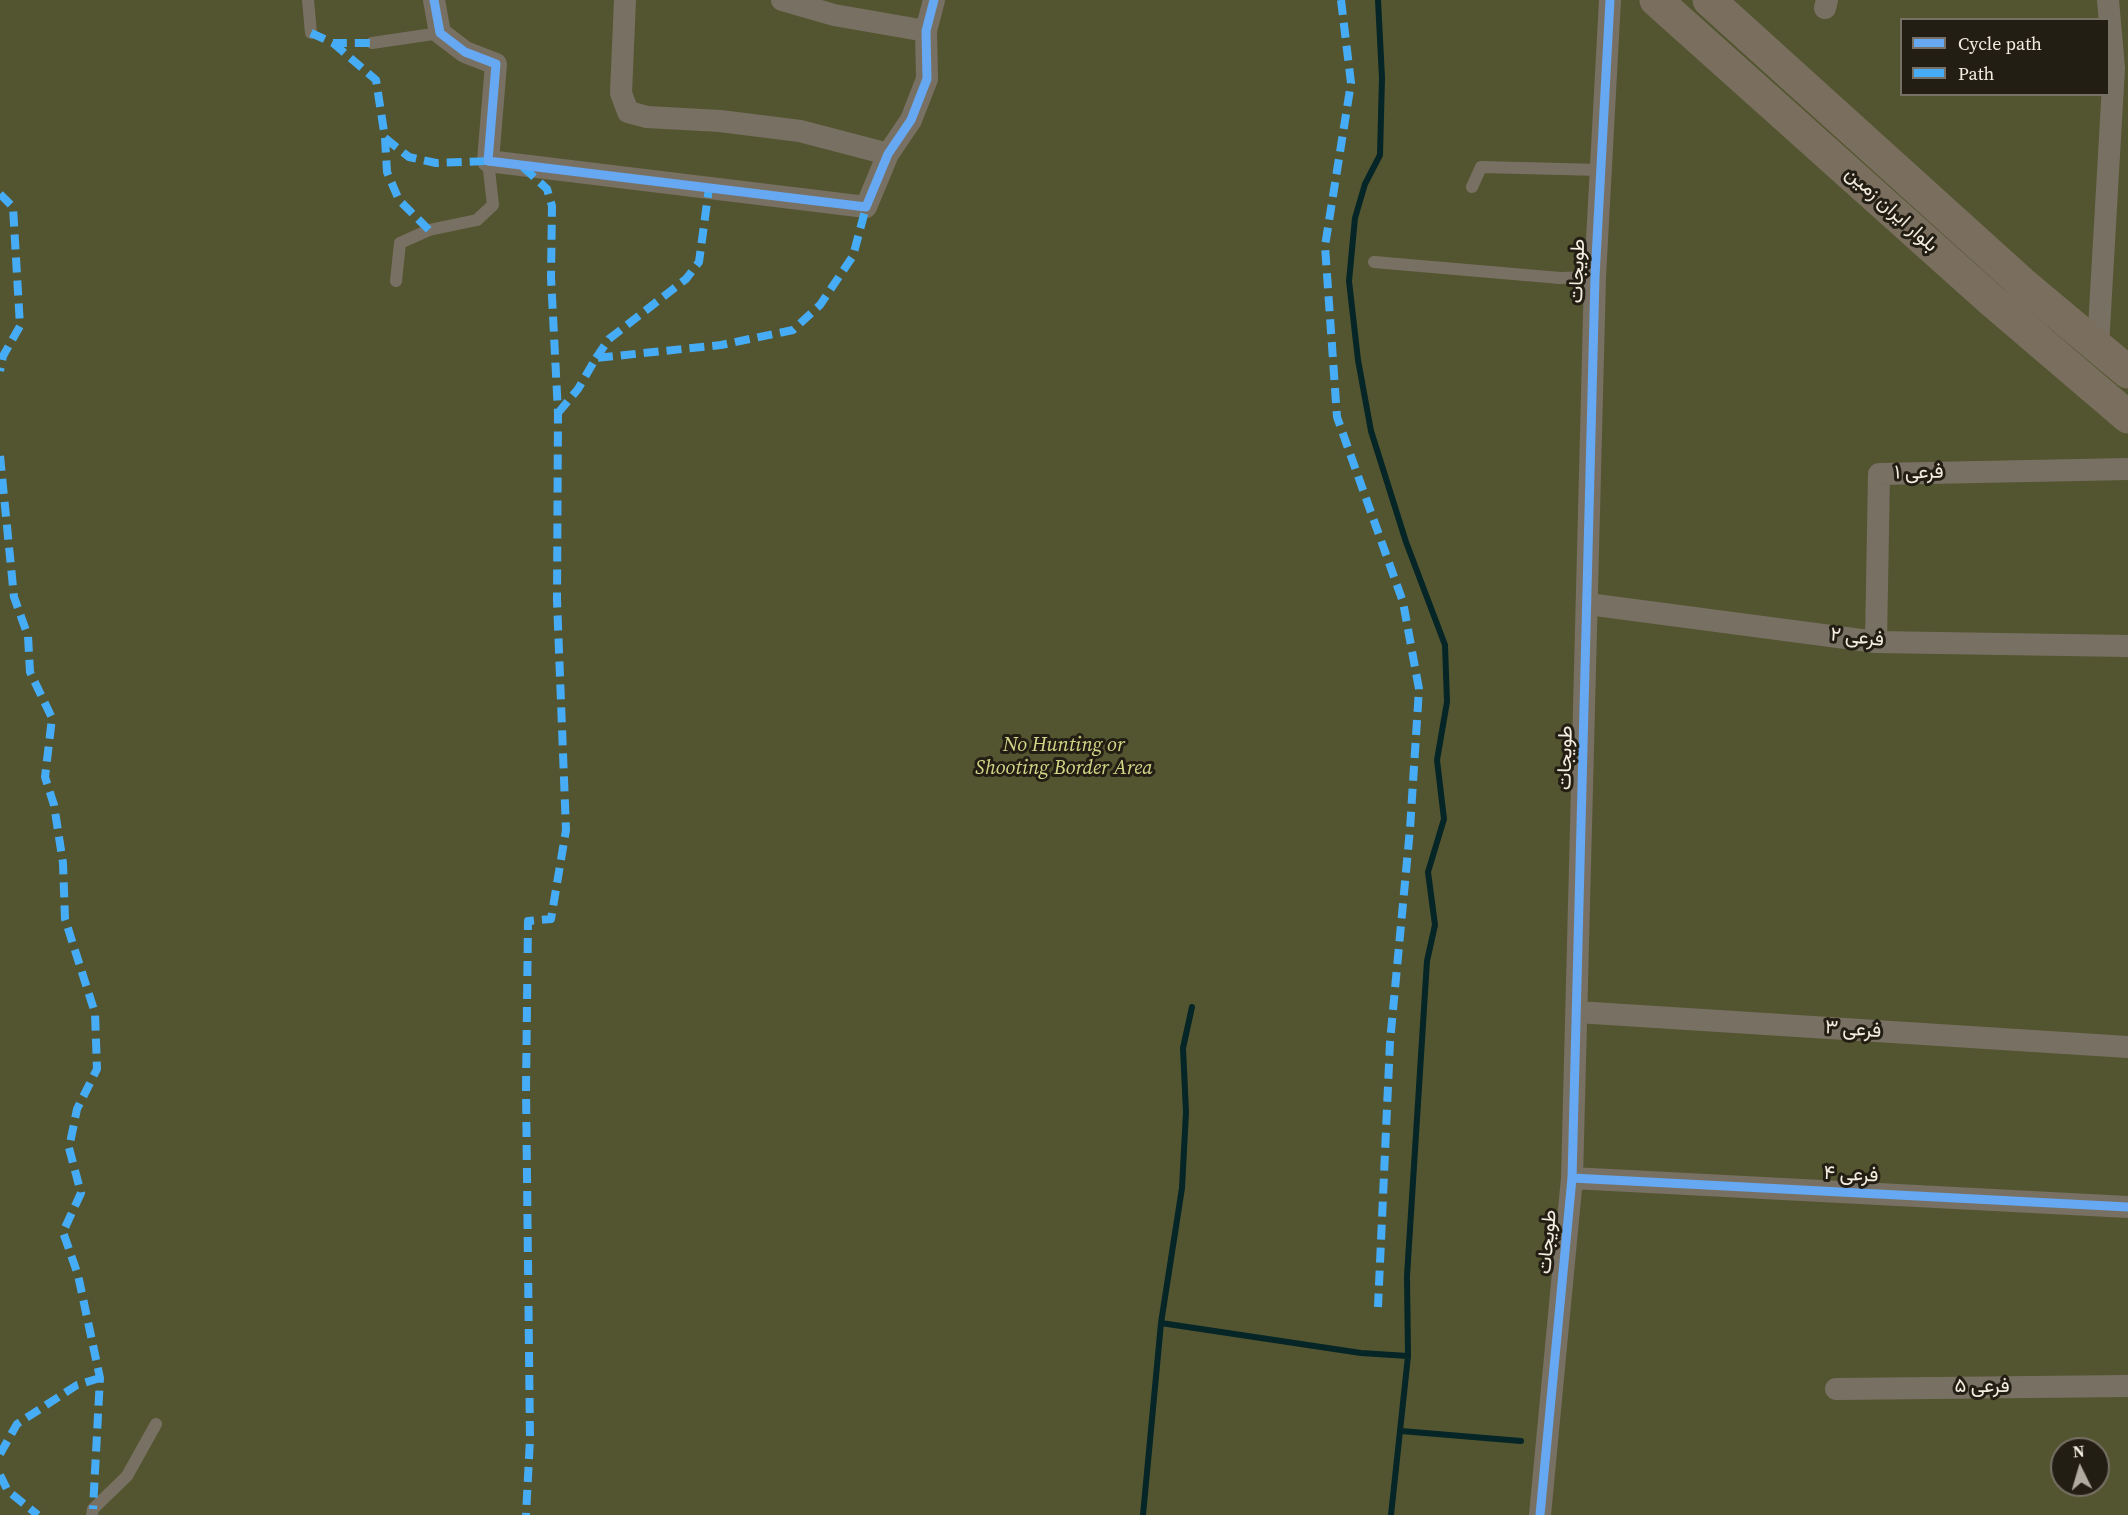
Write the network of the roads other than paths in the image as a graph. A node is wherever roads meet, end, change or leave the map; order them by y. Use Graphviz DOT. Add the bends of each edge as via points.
graph roads {
  1 [pos="308,0"];
  2 [pos="434,0"];
  3 [pos="626,0"];
  4 [pos="782,0"];
  5 [pos="934,0"];
  6 [pos="1610,0"];
  7 [pos="1656,0"];
  8 [pos="1709,0"];
  9 [pos="2108,0"];
  10 [pos="2110,18"];
  11 [pos="2110,23"];
  12 [pos="926,31"];
  13 [pos="311,33"];
  14 [pos="440,33"];
  15 [pos="372,44"];
  16 [pos="888,154"];
  17 [pos="488,161"];
  18 [pos="1601,170"];
  19 [pos="1472,187"];
  20 [pos="1374,262"];
  21 [pos="1595,278"];
  22 [pos="396,281"];
  23 [pos="2098,346"];
  24 [pos="2128,372"];
  25 [pos="2128,417"];
  26 [pos="2128,469"];
  27 [pos="1588,604"];
  28 [pos="1876,642"];
  29 [pos="2128,646"];
  30 [pos="1577,1012"];
  31 [pos="2128,1047"];
  32 [pos="1572,1178"];
  33 [pos="2128,1207"];
  34 [pos="2128,1386"];
  35 [pos="1836,1389"];
  36 [pos="156,1424"];
  37 [pos="92,1515"];
  38 [pos="1540,1515"];
  1 -- 13 [label="lane"];
  2 -- 14 [label="street"];
  3 -- 16 [label="street" via="621,93 628,112 801,131"];
  4 -- 12 [label="street" via="834,15"];
  5 -- 12 [label="street"];
  6 -- 18 [label="street, طویجات"];
  7 -- 25 [label="main road, بلوار ایران زمین" via="1991,300"];
  8 -- 23 [label="main road, بلوار ایران زمین" via="2024,285"];
  9 -- 10 [label="street"];
  11 -- 23 [label="street" via="2114,68"];
  12 -- 16 [label="street" via="927,79 911,120"];
  14 -- 15 [label="lane"];
  14 -- 17 [label="street" via="465,52 496,64"];
  16 -- 17 [label="street" via="866,207"];
  17 -- 22 [label="lane" via="493,205 477,220 429,230 400,243"];
  18 -- 19 [label="lane" via="1481,167"];
  18 -- 21 [label="street, طویجات"];
  20 -- 21 [label="lane"];
  21 -- 27 [label="street, طویجات"];
  23 -- 24 [label="main road, بلوار ایران زمین"];
  26 -- 28 [label="street, فرعی ۱" via="1879,474"];
  27 -- 28 [label="street, فرعی ۲"];
  27 -- 30 [label="street, طویجات"];
  28 -- 29 [label="street, فرعی ۲"];
  30 -- 31 [label="street, فرعی ۳"];
  30 -- 32 [label="street, طویجات"];
  32 -- 33 [label="street, فرعی ۴"];
  32 -- 38 [label="street, طویجات"];
  34 -- 35 [label="street, فرعی ۵"];
  36 -- 37 [label="lane" via="128,1476 93,1509"];
}
